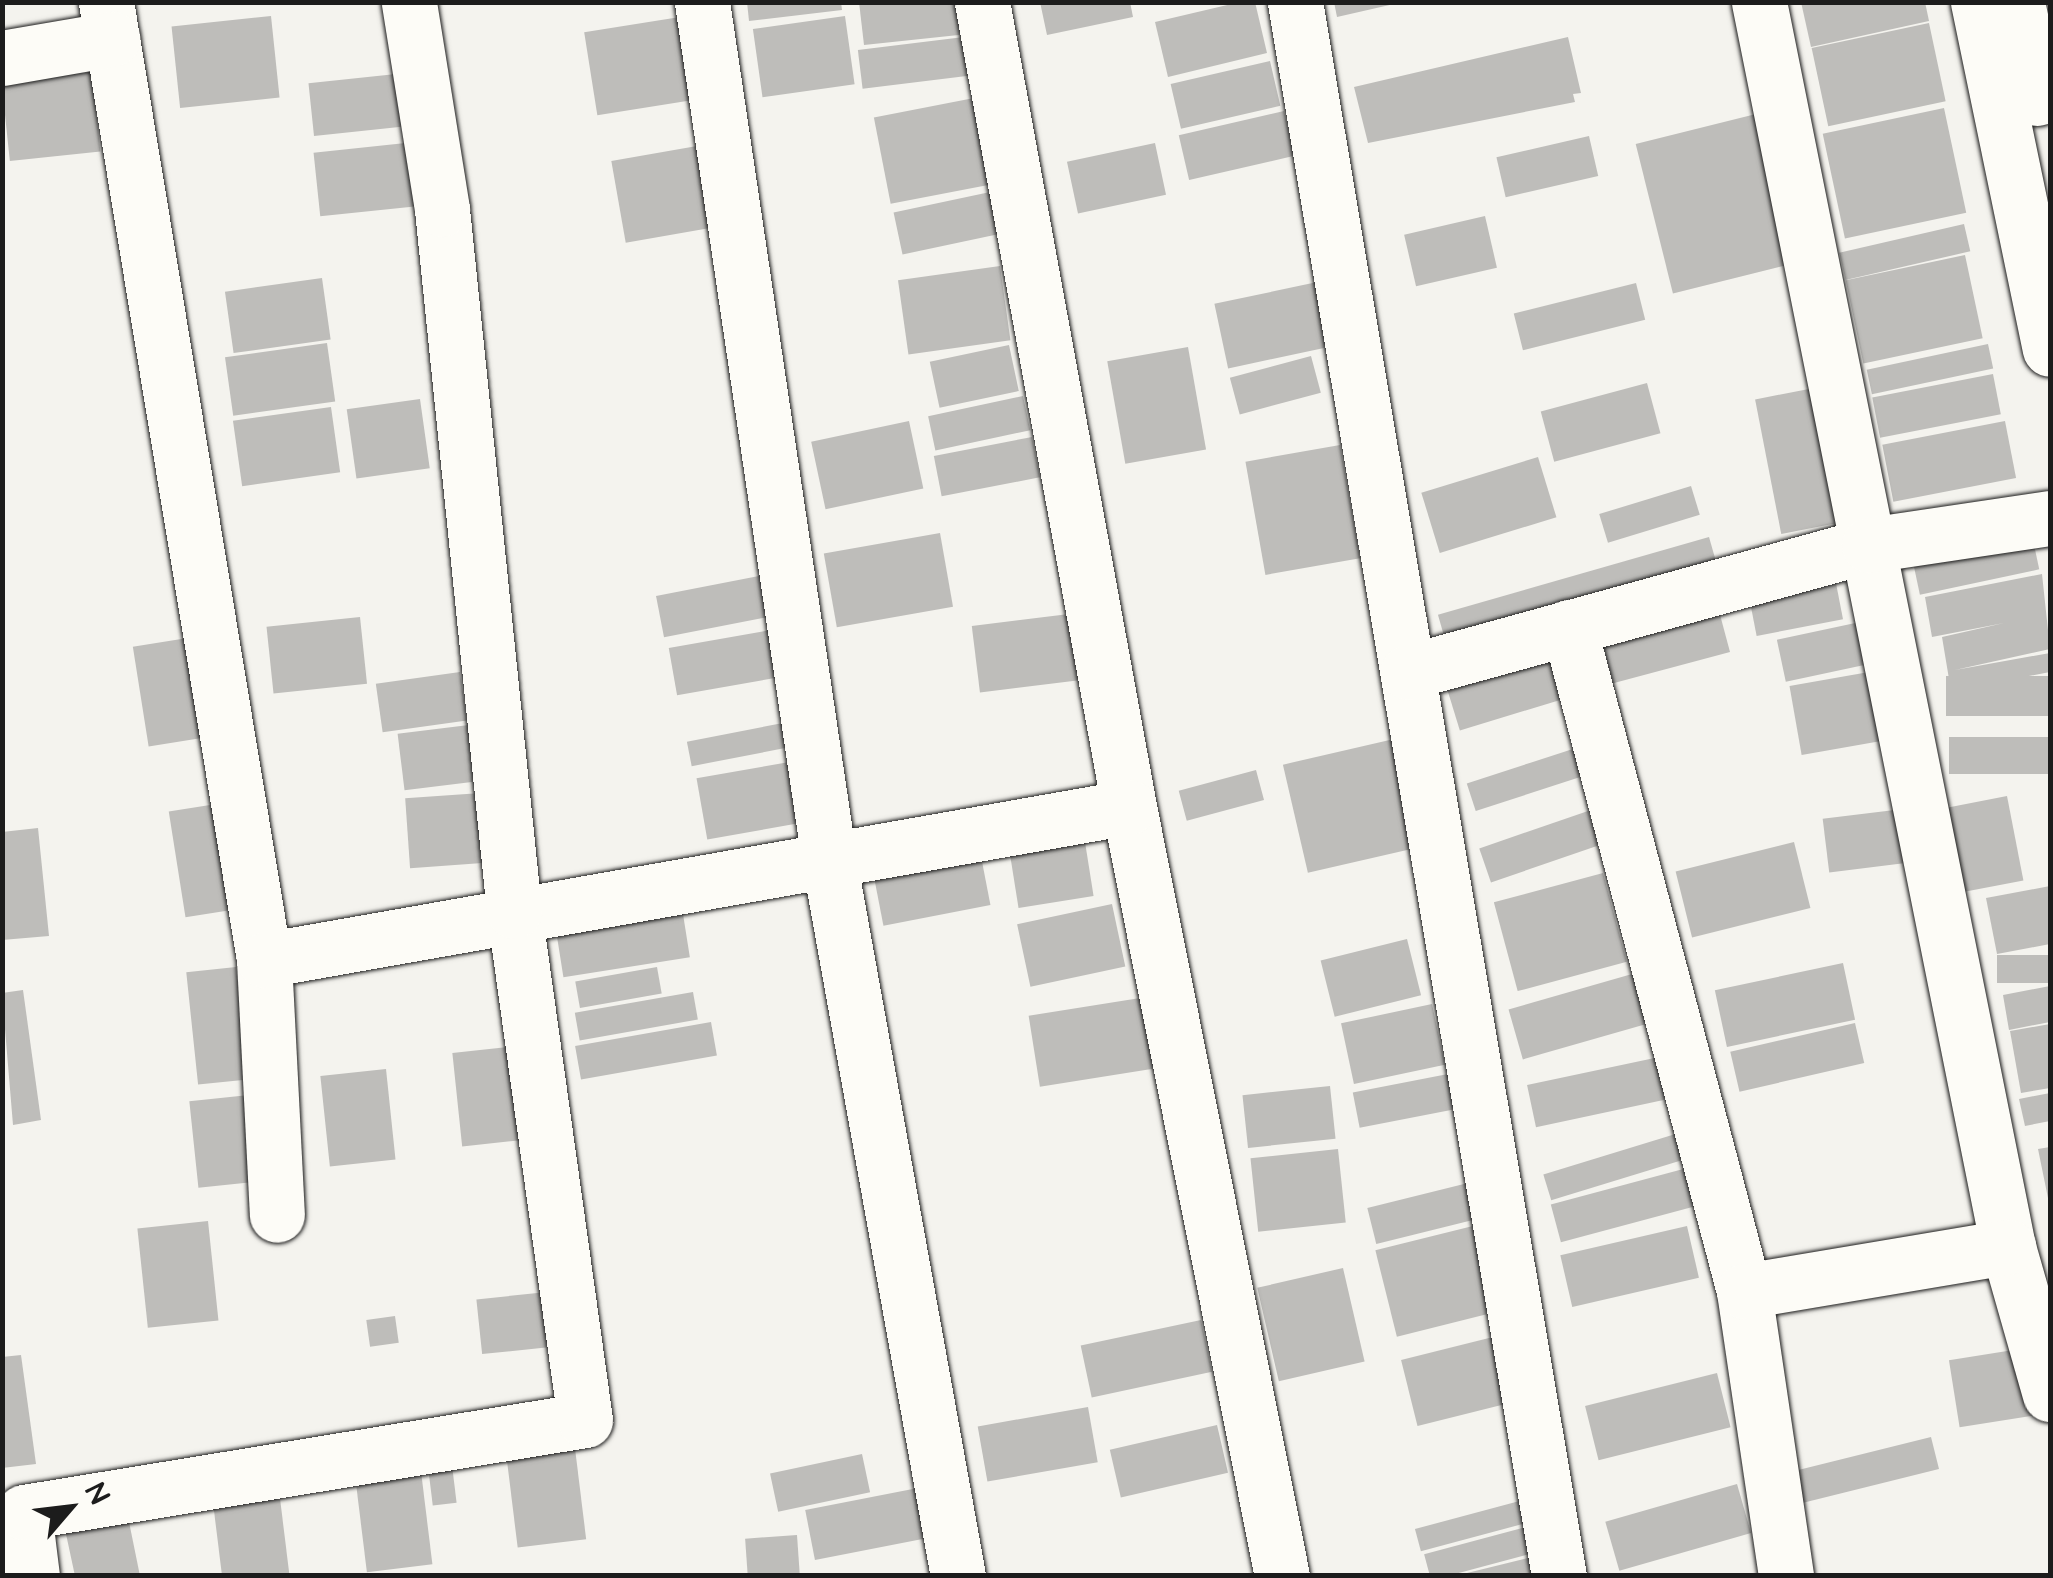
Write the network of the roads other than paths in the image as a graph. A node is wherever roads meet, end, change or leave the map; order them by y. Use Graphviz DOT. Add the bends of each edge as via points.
graph roads {
  1 [pos="409,2"];
  2 [pos="702,2"];
  3 [pos="982,2"];
  4 [pos="1294,2"];
  5 [pos="1758,2"];
  6 [pos="1978,2"];
  7 [pos="2017,2"];
  8 [pos="109,21"];
  9 [pos="2,58"];
  10 [pos="2050,167"];
  11 [pos="2050,349"];
  12 [pos="2050,518"];
  13 [pos="1869,545"];
  14 [pos="1569,627"];
  15 [pos="1408,672"];
  16 [pos="1129,807"];
  17 [pos="828,860"];
  18 [pos="514,911"];
  19 [pos="264,960"];
  20 [pos="276,1215"];
  21 [pos="2008,1247"];
  22 [pos="1744,1291"];
  23 [pos="2050,1394"];
  24 [pos="32,1576"];
  25 [pos="958,1576"];
  26 [pos="1282,1576"];
  27 [pos="1558,1576"];
  28 [pos="1786,1576"];
  1 -- 18 [label="main road" via="442,209"];
  2 -- 17 [label="main road"];
  3 -- 16 [label="main road"];
  4 -- 15 [label="main road"];
  5 -- 13 [label="main road"];
  6 -- 11 [label="main road"];
  7 -- 10 [label="main road"];
  8 -- 9 [label="main road"];
  8 -- 19 [label="main road"];
  12 -- 13 [label="main road"];
  13 -- 14 [label="main road"];
  13 -- 21 [label="main road"];
  14 -- 15 [label="main road"];
  14 -- 22 [label="main road"];
  15 -- 27 [label="main road"];
  16 -- 17 [label="main road"];
  16 -- 26 [label="main road"];
  17 -- 18 [label="main road"];
  17 -- 25 [label="main road"];
  18 -- 19 [label="main road"];
  18 -- 24 [label="main road" via="585,1420 24,1512"];
  19 -- 20 [label="main road"];
  21 -- 22 [label="main road"];
  21 -- 23 [label="main road"];
  22 -- 28 [label="main road"];
}
